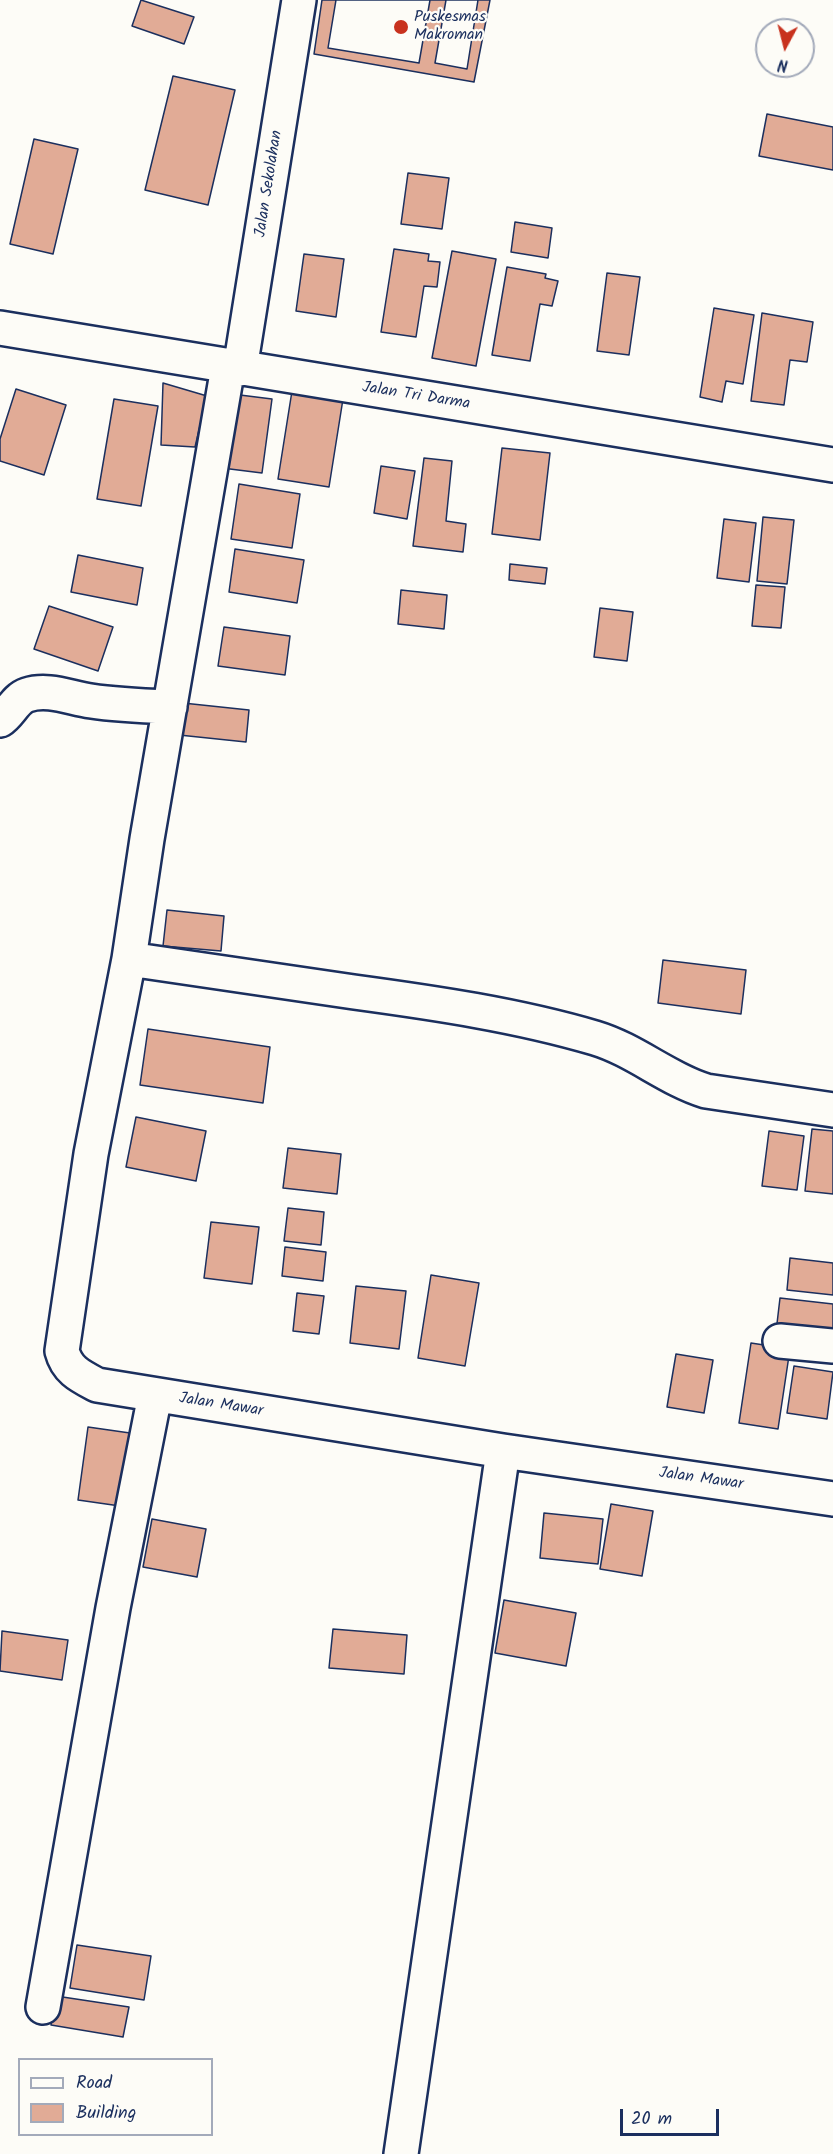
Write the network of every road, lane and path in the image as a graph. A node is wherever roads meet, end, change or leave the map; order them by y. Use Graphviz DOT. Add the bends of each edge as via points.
graph roads {
  1 [pos="299,0"];
  2 [pos="0,328"];
  3 [pos="234,368"];
  4 [pos="833,465"];
  5 [pos="170,707"];
  6 [pos="0,720"];
  7 [pos="129,959"];
  8 [pos="833,1110"];
  9 [pos="780,1341"];
  10 [pos="833,1346"];
  11 [pos="155,1395"];
  12 [pos="503,1451"];
  13 [pos="833,1499"];
  14 [pos="43,2007"];
  15 [pos="401,2154"];
  1 -- 3 [label="street, Jalan Sekolahan"];
  2 -- 3 [label="street, Jalan Tri Darma"];
  3 -- 4 [label="street, Jalan Tri Darma"];
  3 -- 5 [label="street, Jalan Sekolahan"];
  5 -- 6 [label="street" via="34,693 24,696"];
  5 -- 7 [label="street, Jalan Mawar"];
  7 -- 8 [label="street" via="430,1002 532,1023 621,1047 705,1091"];
  7 -- 11 [label="street, Jalan Mawar" via="91,1154 62,1351 65,1363 77,1375 97,1385"];
  9 -- 10 [label="street"];
  11 -- 12 [label="street, Jalan Mawar"];
  11 -- 14 [label="street"];
  12 -- 13 [label="street, Jalan Mawar"];
  12 -- 15 [label="street"];
}
